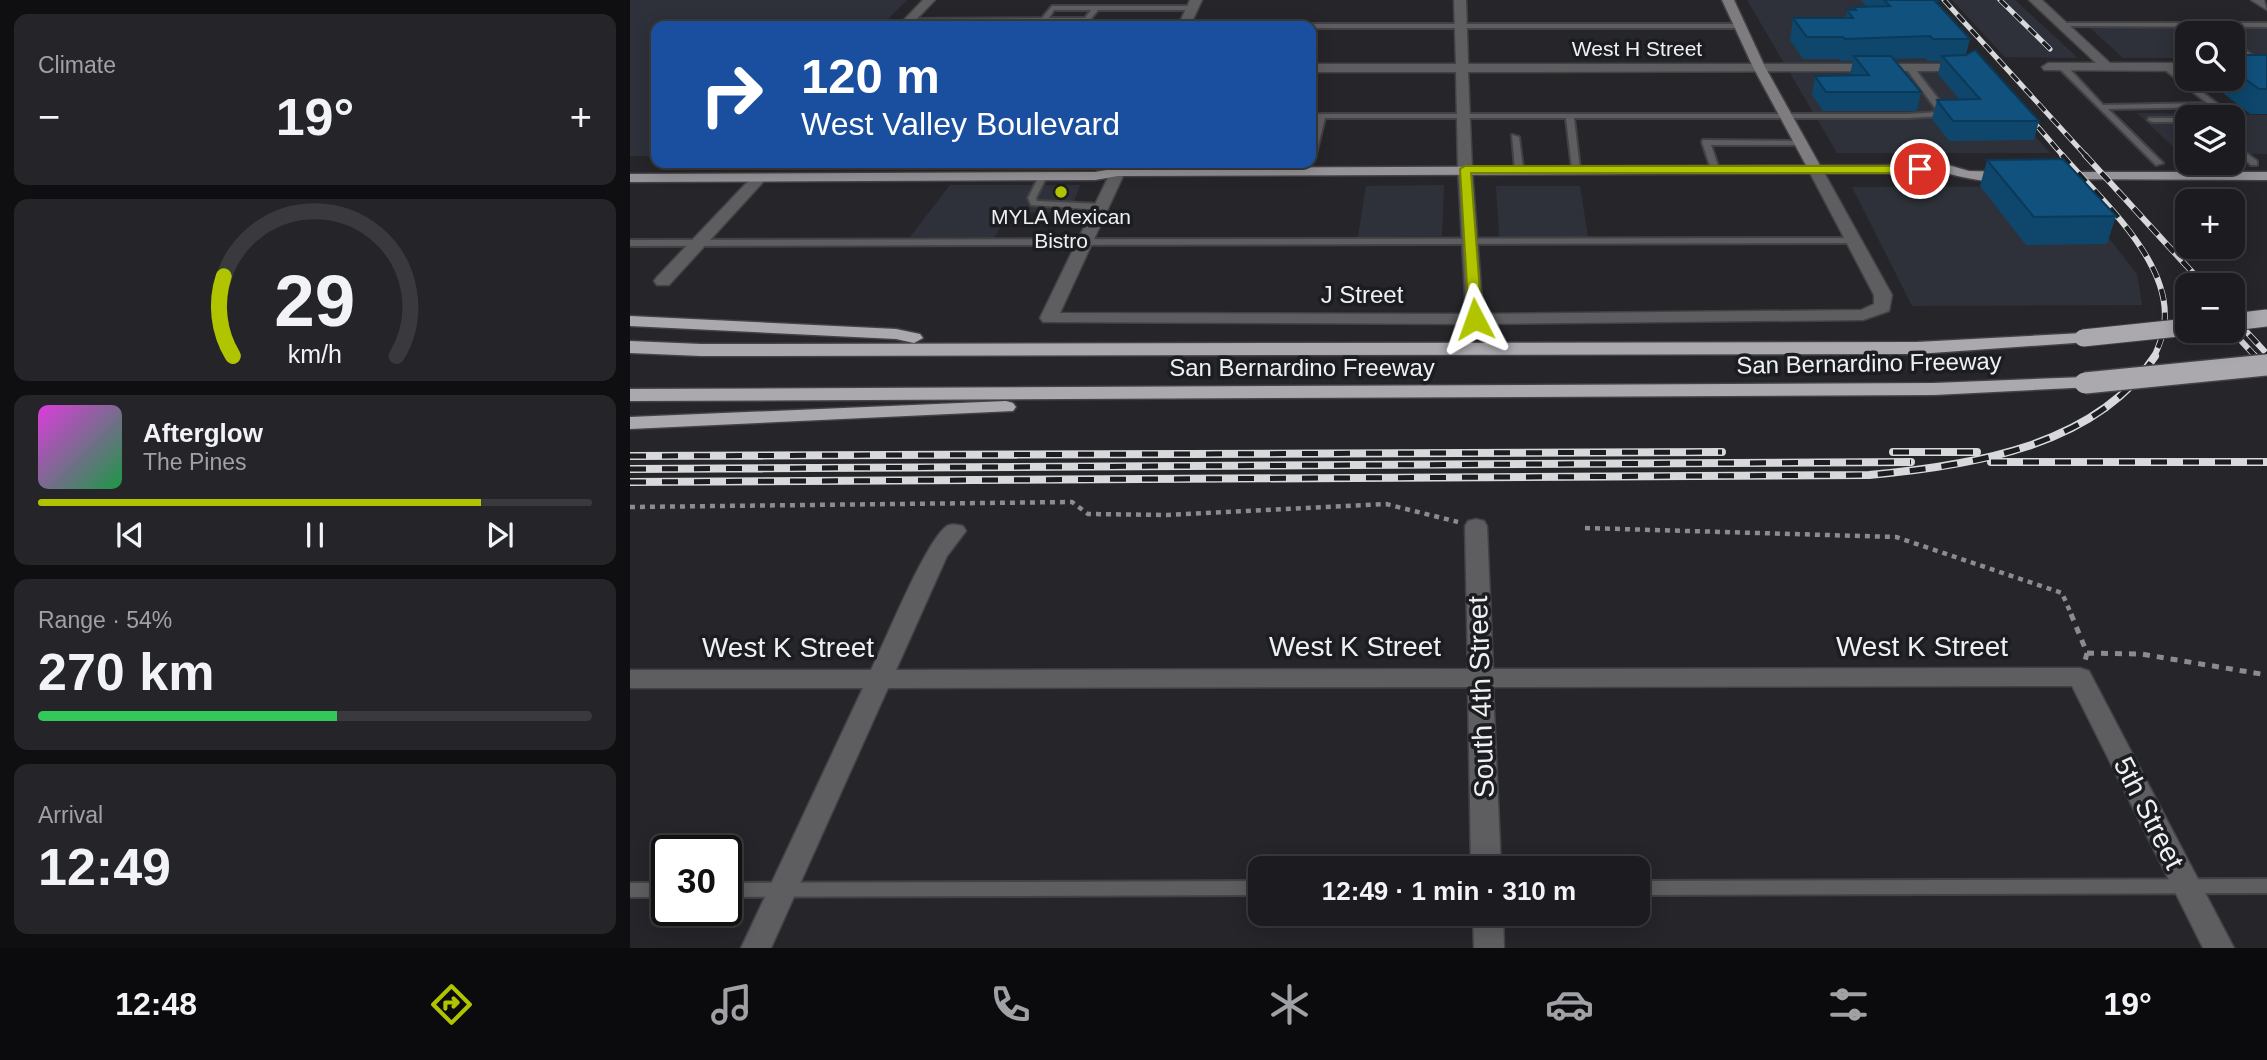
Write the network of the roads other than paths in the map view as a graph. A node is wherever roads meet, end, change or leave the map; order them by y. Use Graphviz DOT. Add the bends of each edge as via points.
graph roads {
  1 [pos="929,0"];
  2 [pos="1460,0"];
  3 [pos="1728,0"];
  4 [pos="2035,0"];
  5 [pos="2257,0"];
  6 [pos="1194,4"];
  7 [pos="2267,7"];
  8 [pos="1096,8"];
  9 [pos="1045,20"];
  10 [pos="909,21"];
  11 [pos="999,21"];
  12 [pos="1058,21"];
  13 [pos="1086,21"];
  14 [pos="1186,21"];
  15 [pos="2062,25"];
  16 [pos="2175,25"];
  17 [pos="2245,25"];
  18 [pos="2267,25"];
  19 [pos="1316,26"];
  20 [pos="1461,26"];
  21 [pos="1740,26"];
  22 [pos="2245,52"];
  23 [pos="2265,66"];
  24 [pos="1759,67"];
  25 [pos="1909,67"];
  26 [pos="1962,67"];
  27 [pos="2048,67"];
  28 [pos="2063,67"];
  29 [pos="2107,67"];
  30 [pos="2167,67"];
  31 [pos="2175,67"];
  32 [pos="2245,67"];
  33 [pos="1316,68"];
  34 [pos="1462,68"];
  35 [pos="2101,107"];
  36 [pos="1316,116"];
  37 [pos="1322,116"];
  38 [pos="1464,116"];
  39 [pos="1570,116"];
  40 [pos="1786,116"];
  41 [pos="2152,120"];
  42 [pos="2175,120"];
  43 [pos="1514,137"];
  44 [pos="1316,138"];
  45 [pos="1800,143"];
  46 [pos="2245,153"];
  47 [pos="2043,163"];
  48 [pos="2159,163"];
  49 [pos="2175,163"];
  50 [pos="630,164"];
  51 [pos="651,164"];
  52 [pos="1316,164"];
  53 [pos="2245,164"];
  54 [pos="2263,164"];
  55 [pos="1117,168"];
  56 [pos="1120,168"];
  57 [pos="1465,169"];
  58 [pos="1519,169"];
  59 [pos="1576,169"];
  60 [pos="1715,169"];
  61 [pos="1815,169"];
  62 [pos="1044,176"];
  63 [pos="2216,176"];
  64 [pos="2267,176"];
  65 [pos="630,178"];
  66 [pos="759,178"];
  67 [pos="1101,207"];
  68 [pos="1854,241"];
  69 [pos="1470,242"];
  70 [pos="630,243"];
  71 [pos="699,243"];
  72 [pos="1083,244"];
  73 [pos="663,281"];
  74 [pos="2267,318"];
  75 [pos="1475,319"];
  76 [pos="630,321"];
  77 [pos="2245,321"];
  78 [pos="2175,328"];
  79 [pos="630,347"];
  80 [pos="957,348"];
  81 [pos="2267,365"];
  82 [pos="1344,391"];
  83 [pos="630,395"];
  84 [pos="630,423"];
  85 [pos="1476,526"];
  86 [pos="955,531"];
  87 [pos="2083,665"];
  88 [pos="881,678"];
  89 [pos="1479,678"];
  90 [pos="630,679"];
  91 [pos="1486,856"];
  92 [pos="2187,886"];
  93 [pos="2267,886"];
  94 [pos="1248,888"];
  95 [pos="1650,888"];
  96 [pos="783,889"];
  97 [pos="630,890"];
  98 [pos="651,890"];
  99 [pos="742,890"];
  100 [pos="1488,926"];
  101 [pos="756,948"];
  102 [pos="1489,948"];
  103 [pos="2219,948"];
  1 -- 10 [label="street"];
  2 -- 20 [label="street"];
  3 -- 21 [label="street"];
  4 -- 15 [label="street"];
  5 -- 7 [label="street"];
  6 -- 8 [label="lane"];
  6 -- 14 [label="street"];
  8 -- 9 [label="lane" via="1052,8"];
  8 -- 13 [label="lane"];
  9 -- 11 [label="lane"];
  9 -- 12 [label="lane"];
  15 -- 16 [label="lane"];
  15 -- 29 [label="street"];
  17 -- 18 [label="lane"];
  19 -- 20 [label="lane"];
  20 -- 21 [label="lane"];
  20 -- 34 [label="street"];
  21 -- 24 [label="street"];
  22 -- 23 [label="lane"];
  23 -- 32 [label="street"];
  24 -- 25 [label="street, West H Street"];
  24 -- 34 [label="street, West H Street"];
  24 -- 40 [label="street"];
  25 -- 26 [label="street, West H Street"];
  25 -- 40 [label="lane" via="1943,111 1940,114"];
  27 -- 28 [label="street"];
  28 -- 29 [label="street"];
  28 -- 35 [label="lane"];
  29 -- 30 [label="street"];
  30 -- 31 [label="street"];
  30 -- 35 [label="lane" via="2215,105"];
  33 -- 34 [label="street, West H Street"];
  34 -- 38 [label="street"];
  35 -- 48 [label="lane"];
  36 -- 37 [label="lane"];
  37 -- 38 [label="lane"];
  37 -- 44 [label="lane"];
  38 -- 39 [label="lane"];
  38 -- 57 [label="street"];
  39 -- 40 [label="lane"];
  39 -- 59 [label="lane"];
  40 -- 45 [label="street"];
  41 -- 42 [label="lane"];
  43 -- 58 [label="lane"];
  45 -- 60 [label="lane" via="1706,142"];
  45 -- 61 [label="street"];
  46 -- 54 [label="lane"];
  47 -- 48 [label="main road"];
  48 -- 49 [label="main road"];
  50 -- 51 [label="main road"];
  52 -- 57 [label="main road"];
  53 -- 54 [label="main road"];
  54 -- 63 [label="main road" via="2210,171"];
  55 -- 62 [label="main road" via="1095,176"];
  56 -- 67 [label="street"];
  57 -- 58 [label="main road"];
  57 -- 69 [label="street"];
  58 -- 59 [label="main road"];
  59 -- 60 [label="main road"];
  60 -- 61 [label="main road"];
  61 -- 63 [label="main road"];
  61 -- 68 [label="street"];
  62 -- 66 [label="main road"];
  62 -- 67 [label="lane" via="1032,198 1034,203"];
  63 -- 64 [label="main road"];
  65 -- 66 [label="main road"];
  66 -- 71 [label="street"];
  67 -- 72 [label="street"];
  68 -- 69 [label="lane"];
  68 -- 75 [label="street, J Street" via="1883,295 1882,307 1863,315"];
  69 -- 72 [label="lane"];
  69 -- 75 [label="street"];
  70 -- 71 [label="lane"];
  71 -- 72 [label="lane"];
  71 -- 73 [label="street"];
  72 -- 75 [label="street, J Street" via="1049,318"];
  74 -- 77 [label="highway, bridge"];
  76 -- 80 [label="highway" via="896,334"];
  78 -- 80 [label="highway, San Bernardino Freeway, bridge" via="1917,348"];
  79 -- 80 [label="highway, San Bernardino Freeway"];
  81 -- 82 [label="highway, San Bernardino Freeway, bridge" via="2085,383 1934,389"];
  82 -- 83 [label="highway, San Bernardino Freeway"];
  82 -- 84 [label="highway"];
  85 -- 89 [label="street, South 4th Street"];
  86 -- 88 [label="street" via="937,554"];
  87 -- 89 [label="street, West K Street"];
  87 -- 92 [label="street, 5th Street"];
  88 -- 89 [label="street, West K Street"];
  88 -- 90 [label="street, West K Street"];
  88 -- 96 [label="street"];
  89 -- 91 [label="street, South 4th Street"];
  92 -- 93 [label="lane"];
  92 -- 95 [label="lane"];
  92 -- 103 [label="street, 5th Street"];
  94 -- 96 [label="lane"];
  96 -- 99 [label="lane"];
  96 -- 101 [label="street"];
  97 -- 98 [label="lane"];
  100 -- 102 [label="street"];
}
